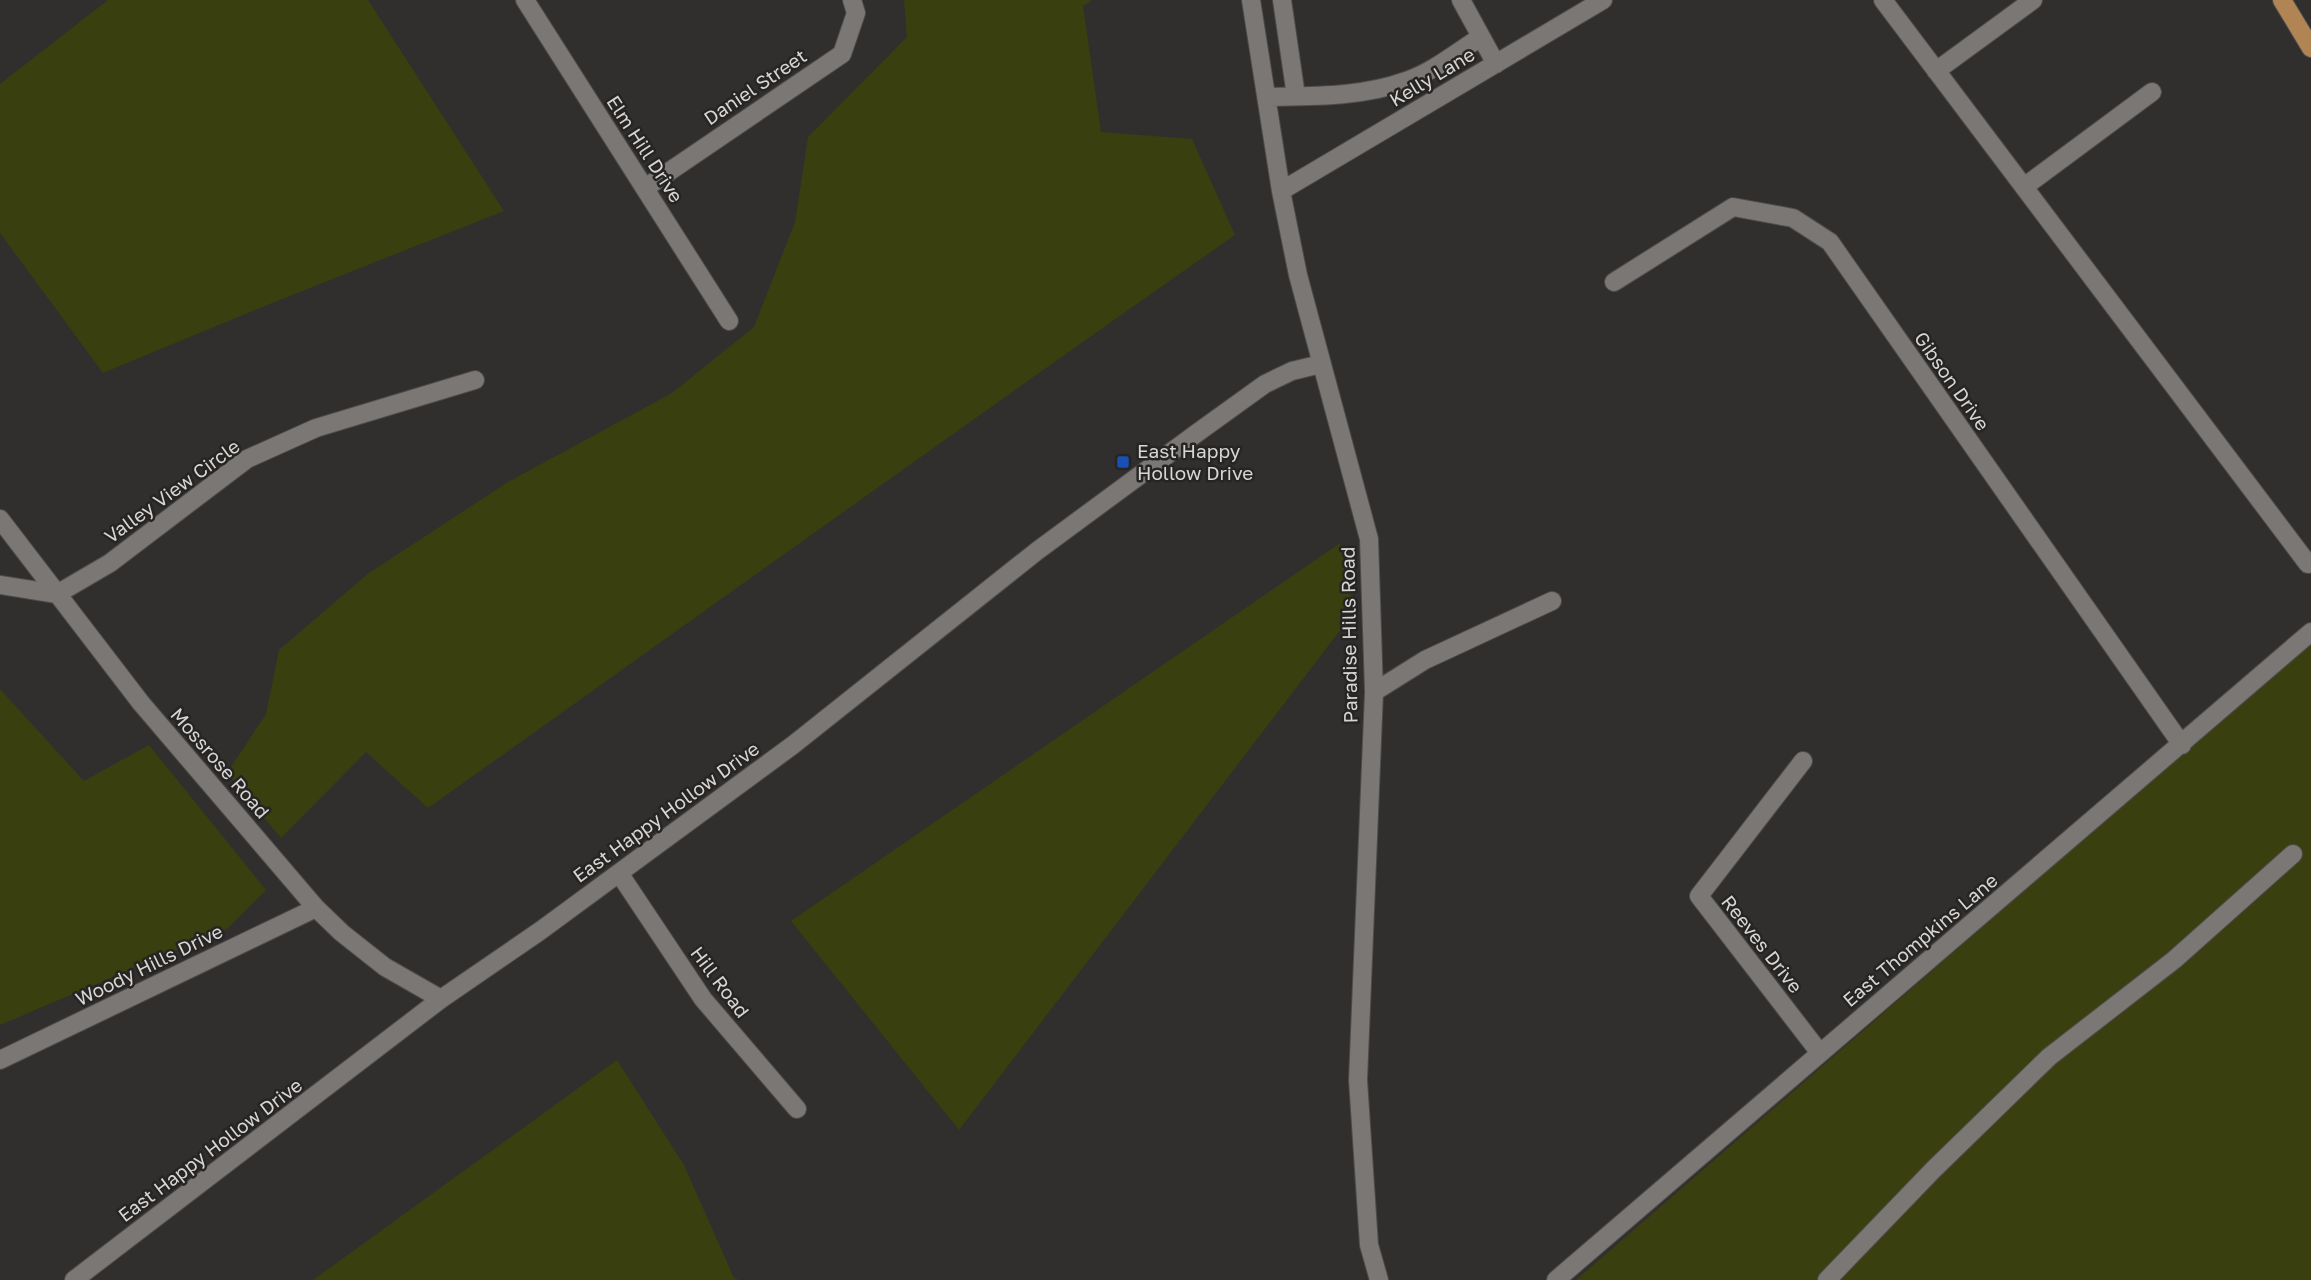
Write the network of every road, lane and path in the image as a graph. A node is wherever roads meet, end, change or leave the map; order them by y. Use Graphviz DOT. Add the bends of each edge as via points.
graph roads {
  1 [pos="525,0"];
  2 [pos="852,0"];
  3 [pos="1251,0"];
  4 [pos="1282,0"];
  5 [pos="1461,0"];
  6 [pos="1603,0"];
  7 [pos="1884,0"];
  8 [pos="2033,0"];
  9 [pos="2282,0"];
  10 [pos="1285,23"];
  11 [pos="1256,27"];
  12 [pos="1481,37"];
  13 [pos="2311,48"];
  14 [pos="1496,64"];
  15 [pos="1936,71"];
  16 [pos="2152,92"];
  17 [pos="1296,96"];
  18 [pos="1266,97"];
  19 [pos="2024,187"];
  20 [pos="645,188"];
  21 [pos="1281,191"];
  22 [pos="1614,282"];
  23 [pos="729,321"];
  24 [pos="1321,364"];
  25 [pos="475,380"];
  26 [pos="0,520"];
  27 [pos="2311,562"];
  28 [pos="0,584"];
  29 [pos="57,594"];
  30 [pos="1552,601"];
  31 [pos="2311,632"];
  32 [pos="1374,692"];
  33 [pos="2182,745"];
  34 [pos="1803,761"];
  35 [pos="2292,855"];
  36 [pos="620,873"];
  37 [pos="316,908"];
  38 [pos="441,999"];
  39 [pos="1819,1053"];
  40 [pos="0,1060"];
  41 [pos="797,1109"];
  42 [pos="74,1280"];
  43 [pos="1379,1280"];
  44 [pos="1556,1280"];
  45 [pos="1827,1280"];
  1 -- 20 [label="street, Elm Hill Drive"];
  2 -- 20 [label="street, Daniel Street" via="856,13 842,54"];
  3 -- 11 [label="street, Paradise Hills Road"];
  4 -- 10 [label="street"];
  5 -- 12 [label="street"];
  6 -- 14 [label="street, Kelly Lane"];
  7 -- 15 [label="street"];
  8 -- 15 [label="street"];
  9 -- 13 [label="main road"];
  10 -- 11 [label="street"];
  10 -- 17 [label="street"];
  11 -- 18 [label="street, Paradise Hills Road"];
  12 -- 14 [label="street"];
  12 -- 17 [label="street" via="1405,82 1345,94"];
  14 -- 21 [label="street, Kelly Lane"];
  15 -- 19 [label="street"];
  16 -- 19 [label="street"];
  17 -- 18 [label="street"];
  18 -- 21 [label="street, Paradise Hills Road"];
  19 -- 27 [label="street" via="2308,564"];
  20 -- 23 [label="street, Elm Hill Drive"];
  21 -- 24 [label="street, Paradise Hills Road"];
  22 -- 33 [label="street, Gibson Drive" via="1733,207 1793,218 1830,243"];
  24 -- 32 [label="street, Paradise Hills Road" via="1369,539"];
  24 -- 36 [label="street, East Happy Hollow Drive" via="1265,384 1197,433"];
  25 -- 29 [label="street, Valley View Circle" via="316,428 247,459 110,563"];
  26 -- 29 [label="street, Mossrose Road"];
  28 -- 29 [label="street"];
  29 -- 37 [label="street, Mossrose Road" via="141,703"];
  30 -- 32 [label="street" via="1425,660"];
  31 -- 33 [label="street, East Thompkins Lane"];
  32 -- 43 [label="street, Paradise Hills Road" via="1358,1080 1369,1245"];
  33 -- 39 [label="street, East Thompkins Lane"];
  34 -- 39 [label="street, Reeves Drive" via="1699,896"];
  35 -- 45 [label="street" via="2174,960 2049,1057"];
  36 -- 38 [label="street, East Happy Hollow Drive"];
  36 -- 41 [label="street, Hill Road" via="703,999"];
  37 -- 38 [label="street, Mossrose Road" via="385,967"];
  37 -- 40 [label="street, Woody Hills Drive"];
  38 -- 42 [label="street, East Happy Hollow Drive"];
  39 -- 44 [label="street, East Thompkins Lane"];
}
